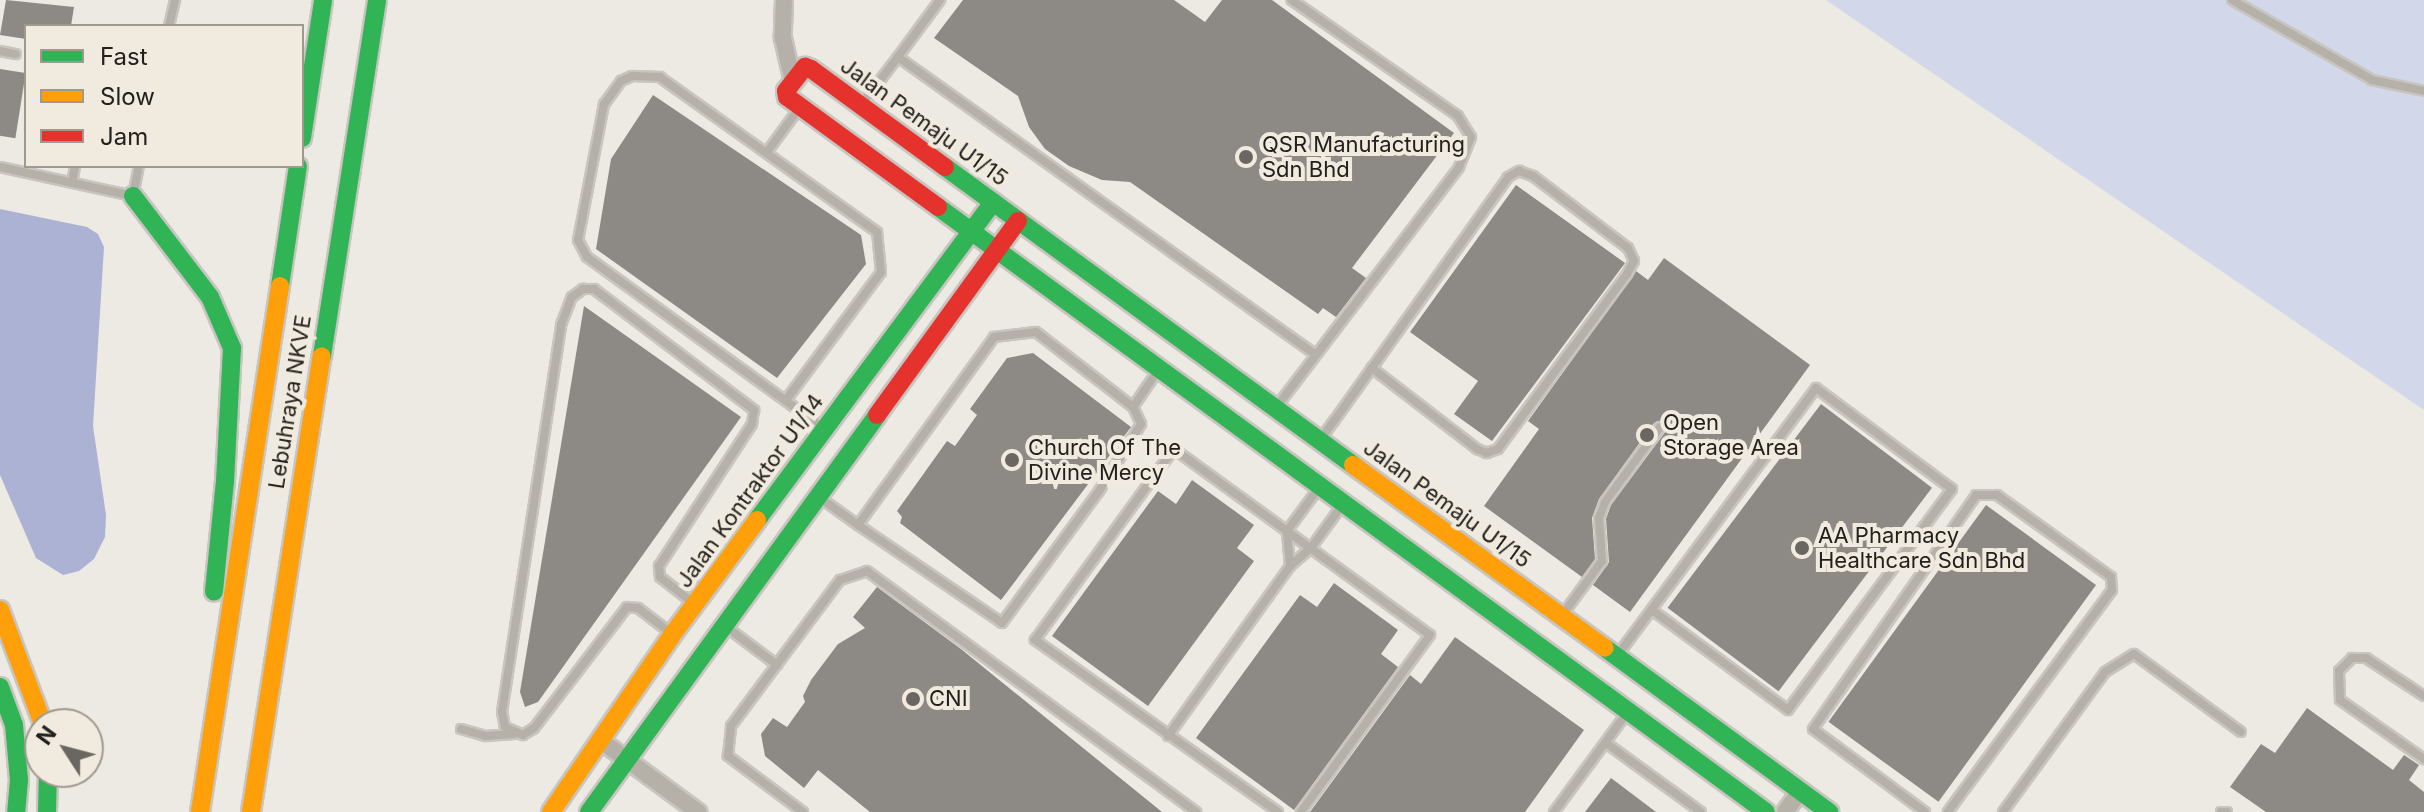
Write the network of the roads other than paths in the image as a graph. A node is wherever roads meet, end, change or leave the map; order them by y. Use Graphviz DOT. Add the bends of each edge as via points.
graph roads {
  1 [pos="175,0"];
  2 [pos="323,0"];
  3 [pos="377,0"];
  4 [pos="784,0"];
  5 [pos="940,0"];
  6 [pos="1292,0"];
  7 [pos="2232,0"];
  8 [pos="169,24"];
  9 [pos="0,51"];
  10 [pos="16,54"];
  11 [pos="898,57"];
  12 [pos="793,82"];
  13 [pos="2424,91"];
  14 [pos="861,106"];
  15 [pos="800,107"];
  16 [pos="304,125"];
  17 [pos="767,152"];
  18 [pos="0,167"];
  19 [pos="75,168"];
  20 [pos="139,168"];
  21 [pos="298,168"];
  22 [pos="72,183"];
  23 [pos="133,196"];
  24 [pos="993,202"];
  25 [pos="1018,221"];
  26 [pos="972,231"];
  27 [pos="998,250"];
  28 [pos="1316,355"];
  29 [pos="1372,368"];
  30 [pos="1159,369"];
  31 [pos="786,400"];
  32 [pos="1133,407"];
  33 [pos="1275,409"];
  34 [pos="1660,427"];
  35 [pos="825,429"];
  36 [pos="1320,440"];
  37 [pos="1322,484"];
  38 [pos="818,497"];
  39 [pos="1345,501"];
  40 [pos="858,525"];
  41 [pos="1287,531"];
  42 [pos="1311,548"];
  43 [pos="1290,566"];
  44 [pos="695,604"];
  45 [pos="0,610"];
  46 [pos="1652,610"];
  47 [pos="1561,617"];
  48 [pos="725,626"];
  49 [pos="672,635"];
  50 [pos="1616,657"];
  51 [pos="777,665"];
  52 [pos="0,687"];
  53 [pos="2424,696"];
  54 [pos="37,708"];
  55 [pos="1629,711"];
  56 [pos="461,729"];
  57 [pos="2241,732"];
  58 [pos="514,734"];
  59 [pos="1168,736"];
  60 [pos="600,740"];
  61 [pos="1606,743"];
  62 [pos="2424,759"];
  63 [pos="627,760"];
  64 [pos="48,788"];
  65 [pos="1800,791"];
  66 [pos="1740,793"];
  67 [pos="16,812"];
  68 [pos="47,812"];
  69 [pos="191,812"];
  70 [pos="200,812"];
  71 [pos="251,812"];
  72 [pos="551,812"];
  73 [pos="589,812"];
  74 [pos="698,812"];
  75 [pos="803,812"];
  76 [pos="1196,812"];
  77 [pos="1278,812"];
  78 [pos="1301,812"];
  79 [pos="1554,812"];
  80 [pos="1701,812"];
  81 [pos="1743,812"];
  82 [pos="1766,812"];
  83 [pos="1785,812"];
  84 [pos="1829,812"];
  85 [pos="1925,812"];
  86 [pos="1948,812"];
  87 [pos="2003,812"];
  88 [pos="2221,812"];
  89 [pos="2227,812"];
  1 -- 8 [label="lane"];
  2 -- 16 [label="main road"];
  3 -- 71 [label="main road, Lebuhraya NKVE"];
  4 -- 12 [label="street" via="783,38"];
  5 -- 11 [label="lane"];
  6 -- 28 [label="lane" via="1458,116 1471,137 1459,167"];
  7 -- 13 [label="lane" via="2372,80"];
  9 -- 10 [label="lane"];
  11 -- 14 [label="lane"];
  11 -- 28 [label="lane"];
  12 -- 14 [label="main road, Jalan Pemaju U1/15" via="805,67"];
  12 -- 15 [label="main road" via="787,97"];
  14 -- 24 [label="main road, Jalan Pemaju U1/15"];
  15 -- 17 [label="lane"];
  15 -- 26 [label="main road"];
  17 -- 31 [label="lane" via="877,232 881,272"];
  17 -- 31 [label="lane" via="660,77 621,81 604,104 578,240 587,257"];
  18 -- 22 [label="lane"];
  19 -- 22 [label="lane"];
  20 -- 23 [label="lane"];
  21 -- 70 [label="main road, Lebuhraya NKVE"];
  22 -- 23 [label="lane"];
  23 -- 69 [label="main road" via="210,297 232,348 225,481"];
  24 -- 25 [label="main road, Jalan Pemaju U1/15"];
  24 -- 26 [label="main road, Jalan Kontraktor U1/14"];
  25 -- 27 [label="main road"];
  25 -- 33 [label="main road, Jalan Pemaju U1/15"];
  26 -- 27 [label="main road"];
  26 -- 35 [label="main road, Jalan Kontraktor U1/14"];
  27 -- 30 [label="main road"];
  27 -- 38 [label="main road"];
  28 -- 33 [label="lane"];
  29 -- 29 [label="lane" via="1508,177 1519,171 1628,248 1634,261 1498,449 1477,449"];
  29 -- 36 [label="lane"];
  30 -- 32 [label="lane"];
  30 -- 37 [label="main road"];
  31 -- 35 [label="lane"];
  32 -- 40 [label="lane" via="1036,332 994,337"];
  32 -- 40 [label="lane" via="1141,424 1002,623"];
  33 -- 36 [label="main road, Jalan Pemaju U1/15"];
  34 -- 47 [label="lane" via="1605,502 1599,518 1602,561"];
  35 -- 44 [label="main road, Jalan Kontraktor U1/14"];
  36 -- 47 [label="main road, Jalan Pemaju U1/15"];
  37 -- 39 [label="main road"];
  37 -- 41 [label="lane"];
  38 -- 40 [label="lane"];
  38 -- 48 [label="main road"];
  39 -- 42 [label="lane"];
  39 -- 55 [label="main road"];
  41 -- 42 [label="lane"];
  41 -- 43 [label="lane"];
  41 -- 59 [label="lane" via="1174,449 1035,640"];
  42 -- 43 [label="lane"];
  42 -- 78 [label="lane" via="1430,635"];
  43 -- 59 [label="lane"];
  44 -- 49 [label="main road, Jalan Kontraktor U1/14"];
  44 -- 58 [label="lane" via="660,577 659,566 752,424 754,410 594,289 583,289 572,297 561,325 502,712 505,727"];
  45 -- 54 [label="main road"];
  46 -- 46 [label="lane" via="1816,388 1952,489 1788,710"];
  46 -- 50 [label="lane"];
  47 -- 50 [label="main road, Jalan Pemaju U1/15"];
  48 -- 51 [label="lane"];
  48 -- 63 [label="main road"];
  49 -- 58 [label="lane" via="638,608 627,607 534,728"];
  49 -- 60 [label="main road, Jalan Kontraktor U1/14"];
  50 -- 65 [label="main road, Jalan Pemaju U1/15"];
  51 -- 75 [label="lane" via="731,726 728,756"];
  51 -- 76 [label="lane" via="840,580 867,571"];
  52 -- 67 [label="main road" via="14,725"];
  53 -- 62 [label="lane" via="2366,658 2352,658 2339,671 2340,700"];
  55 -- 61 [label="lane"];
  55 -- 66 [label="main road"];
  56 -- 58 [label="lane" via="486,736"];
  57 -- 87 [label="lane" via="2134,654 2105,672"];
  59 -- 77 [label="lane"];
  60 -- 63 [label="street"];
  60 -- 72 [label="main road, Jalan Kontraktor U1/14"];
  61 -- 79 [label="lane"];
  61 -- 80 [label="lane"];
  63 -- 73 [label="main road"];
  63 -- 74 [label="street"];
  64 -- 68 [label="main road"];
  65 -- 83 [label="street"];
  65 -- 84 [label="main road, Jalan Pemaju U1/15"];
  66 -- 81 [label="main road"];
  66 -- 82 [label="main road"];
  85 -- 86 [label="lane" via="1813,729 1976,495 1997,495 2111,577 2112,590"];
  88 -- 89 [label="lane"];
}
